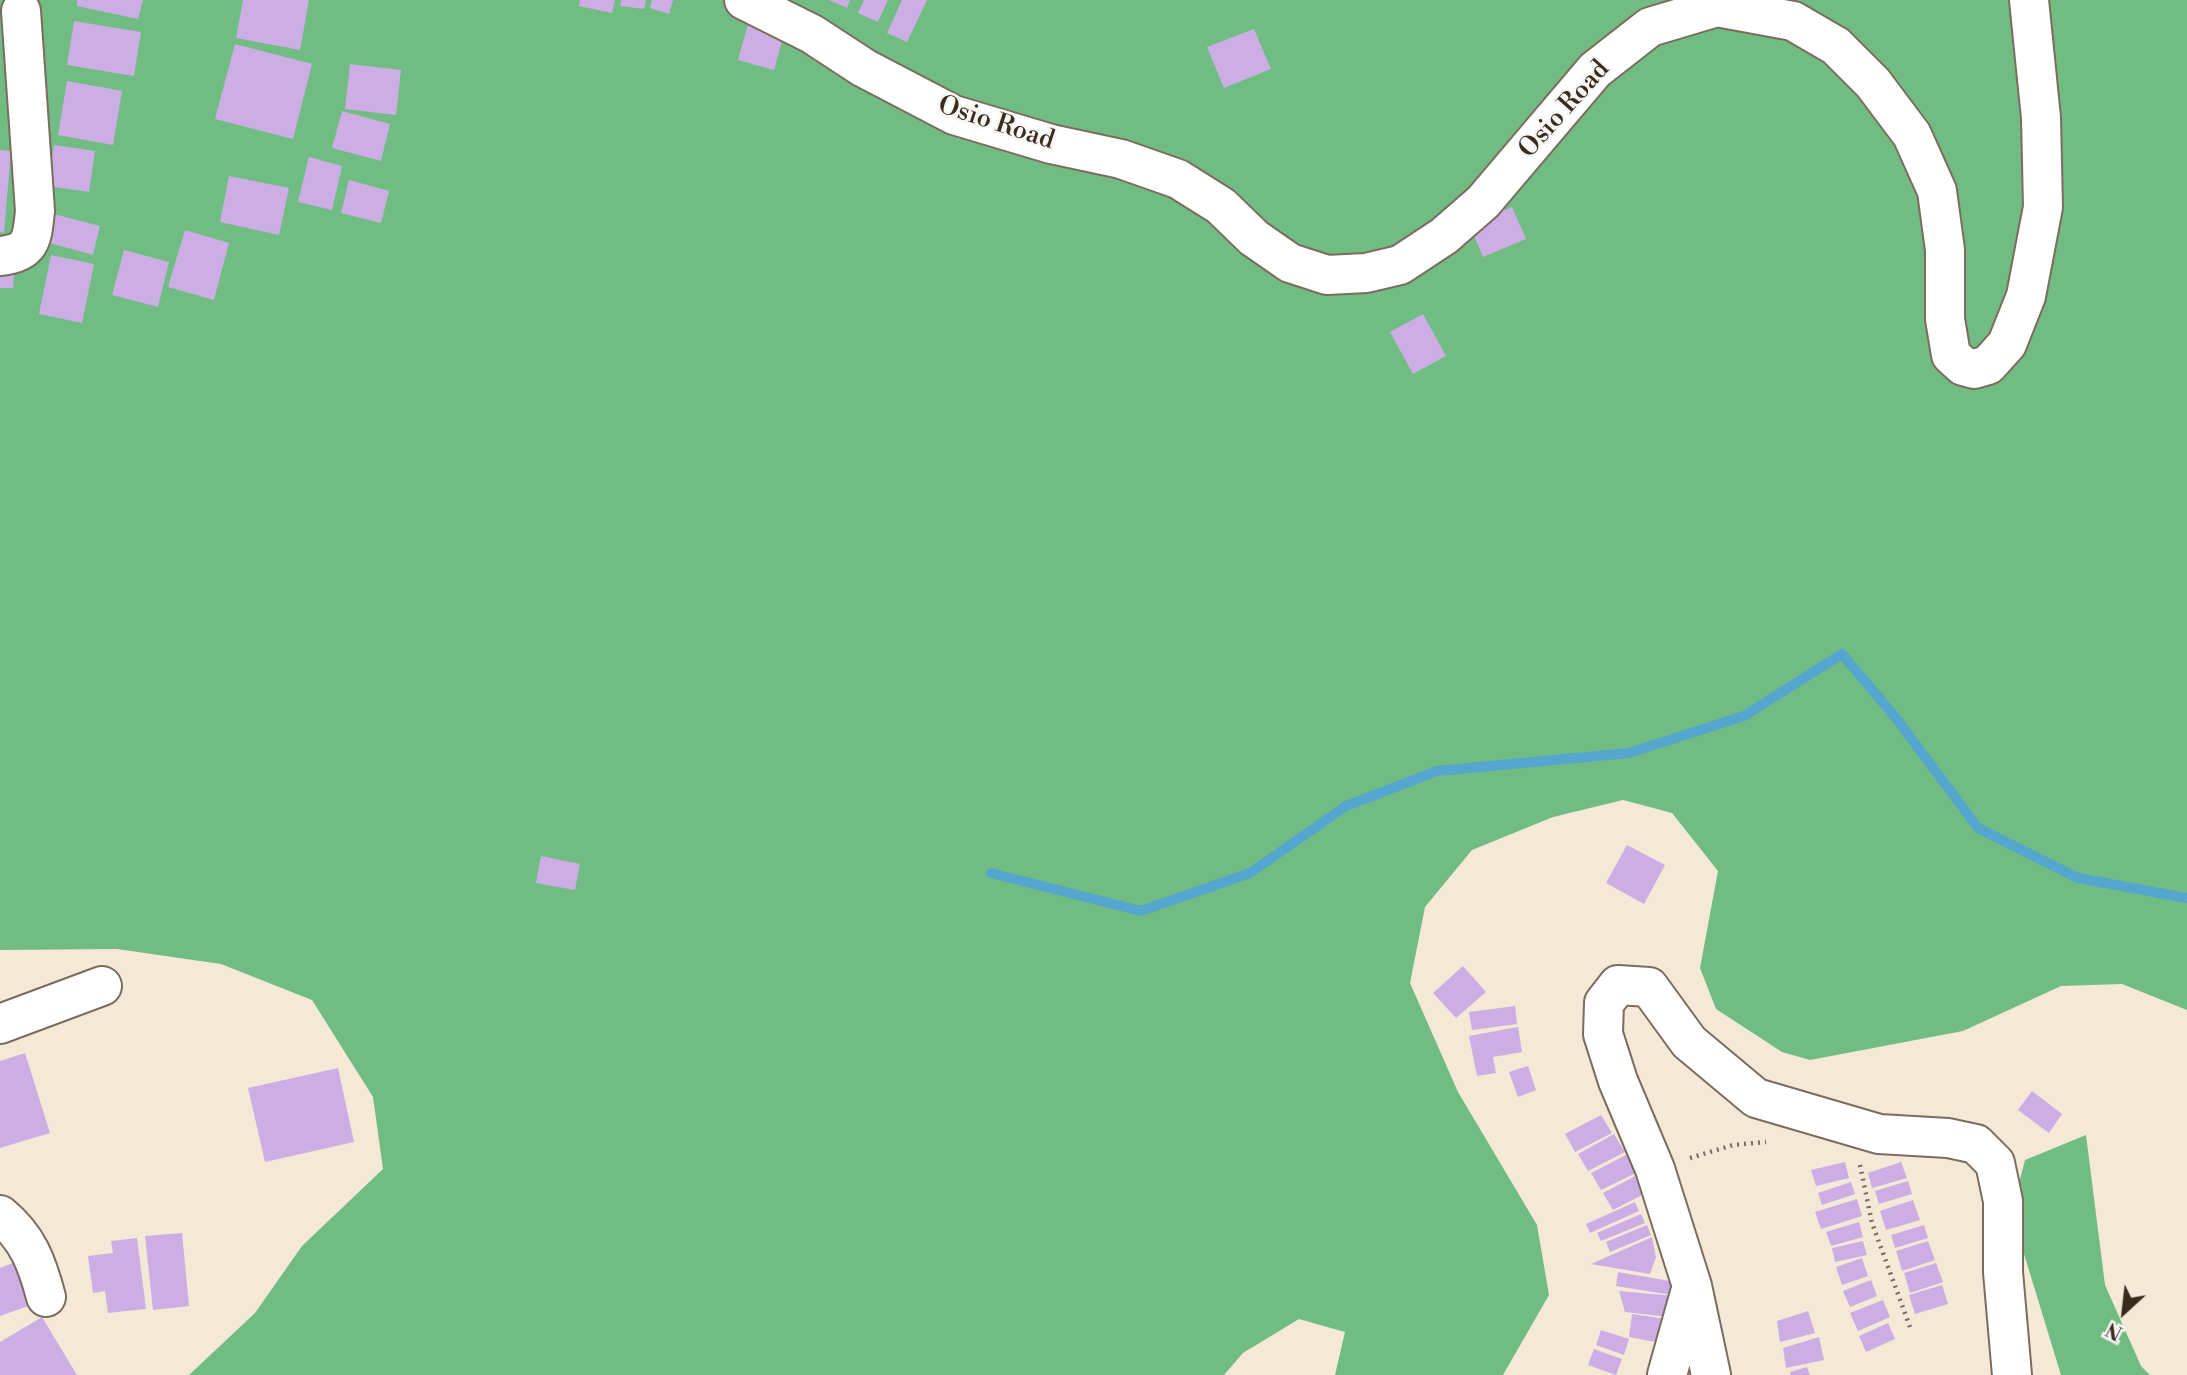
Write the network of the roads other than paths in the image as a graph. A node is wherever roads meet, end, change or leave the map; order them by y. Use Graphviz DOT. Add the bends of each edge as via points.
graph roads {
  1 [pos="744,0"];
  2 [pos="2029,0"];
  3 [pos="21,7"];
  4 [pos="0,256"];
  5 [pos="102,986"];
  6 [pos="0,1024"];
  7 [pos="0,1215"];
  8 [pos="1692,1286"];
  9 [pos="46,1297"];
  10 [pos="1667,1375"];
  11 [pos="1710,1375"];
  12 [pos="2012,1375"];
  1 -- 2 [label="street, Osio Road" via="954,116 1122,159 1178,179 1221,206 1254,238 1290,263 1327,275 1400,265 1444,236 1483,202 1595,70 1650,27 1717,7 1793,21 1836,46 1873,83 1912,135 1937,191 1951,355 1974,369 1988,365 2007,344 2026,296 2043,206 2041,118"];
  3 -- 4 [label="street" via="35,211 32,238 24,249"];
  5 -- 6 [label="street"];
  7 -- 9 [label="street" via="37,1262"];
  8 -- 10 [label="street"];
  8 -- 11 [label="street"];
  8 -- 12 [label="street" via="1655,1169 1603,1034 1604,1003 1618,985 1649,987 1689,1042 1756,1098 1878,1134 1976,1144 1995,1163 2003,1201 2003,1272"];
}
